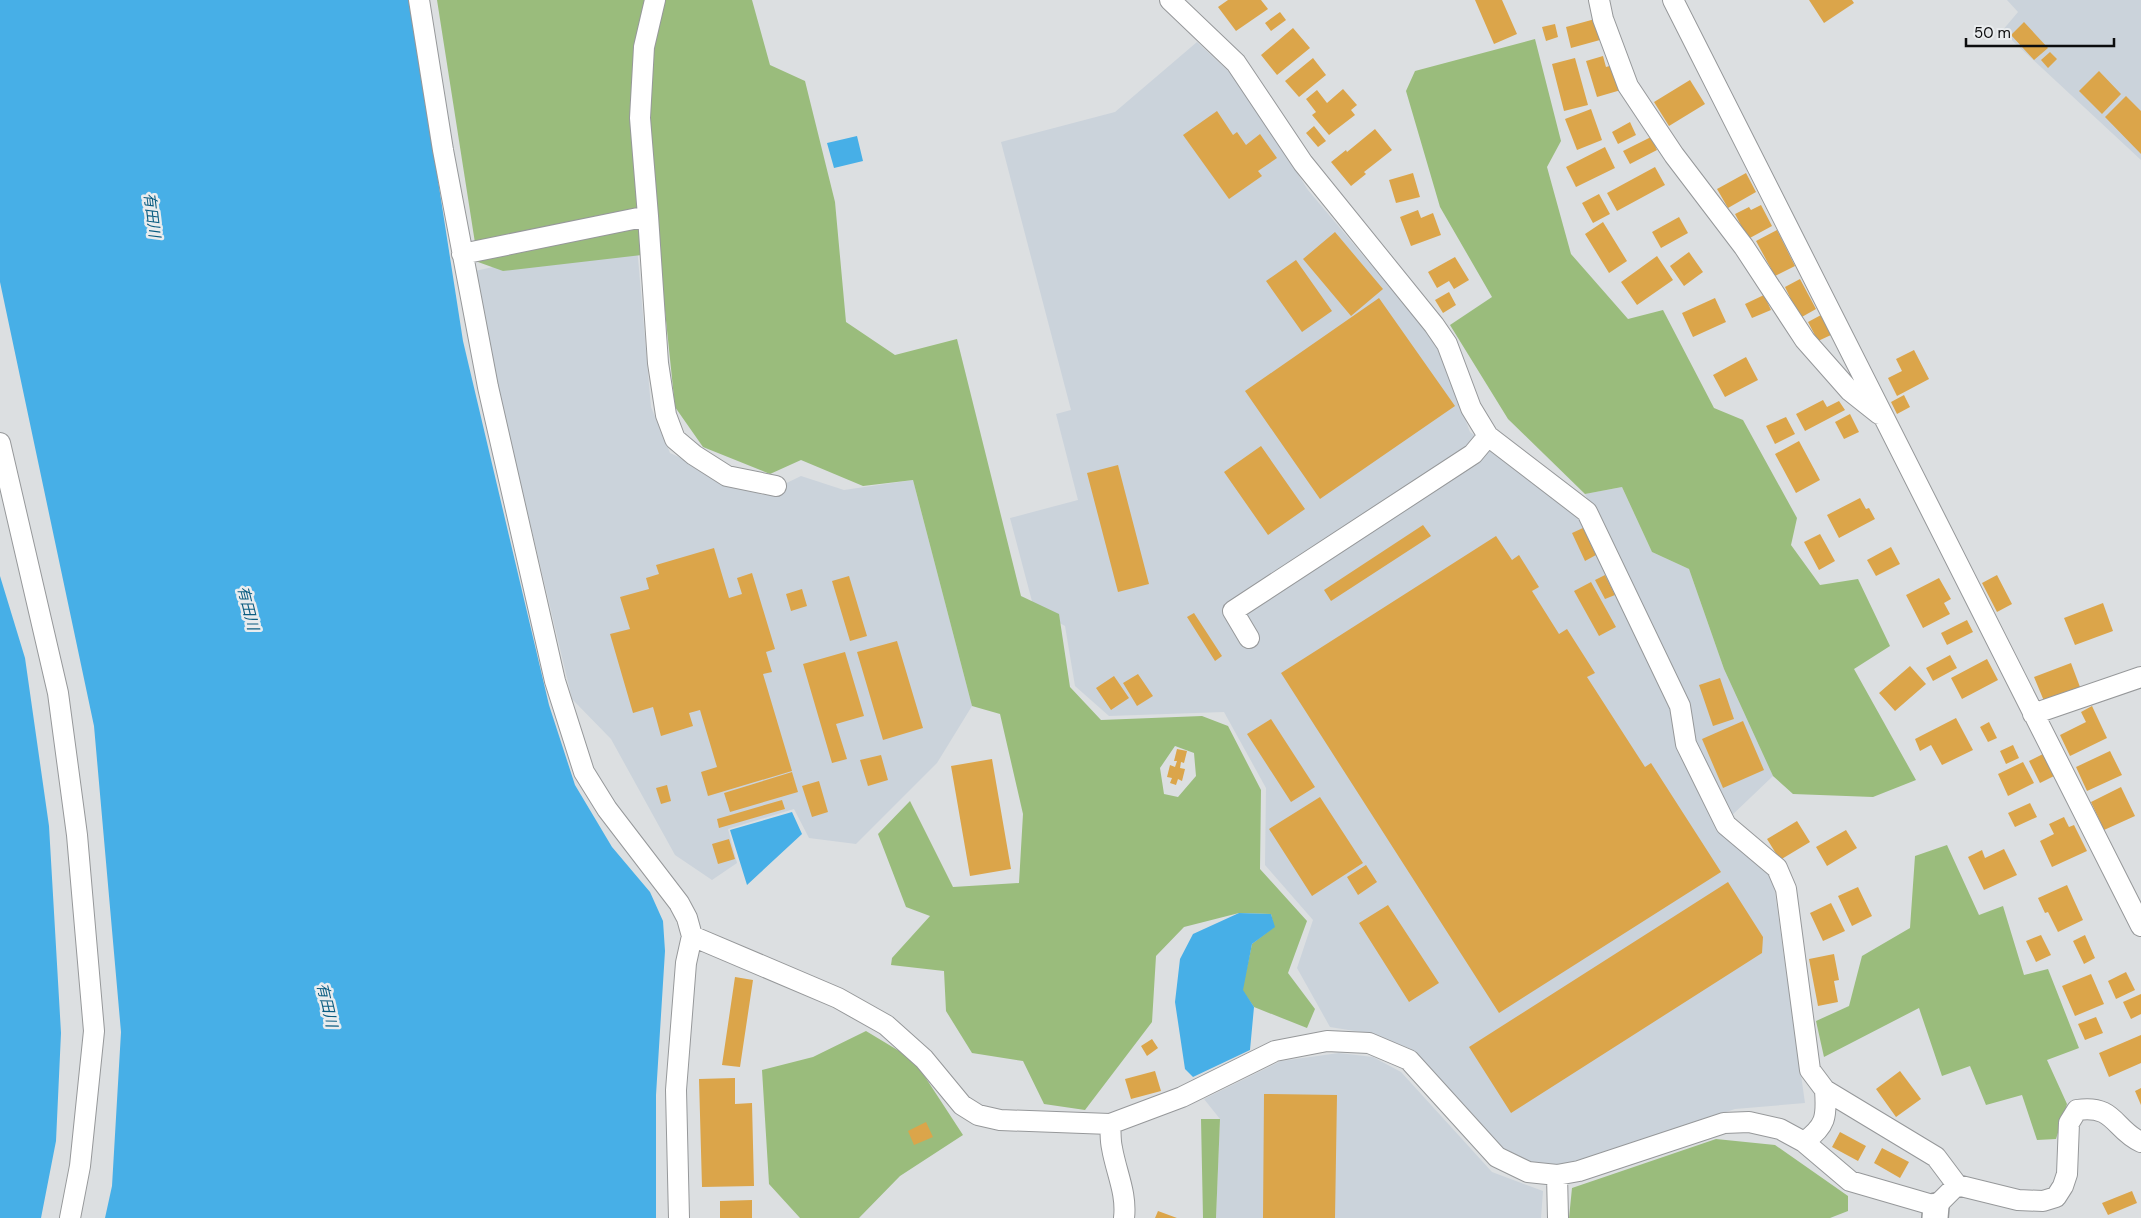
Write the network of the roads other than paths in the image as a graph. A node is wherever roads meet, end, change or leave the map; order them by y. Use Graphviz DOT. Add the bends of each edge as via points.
graph roads {
  1 [pos="420,0"];
  2 [pos="655,0"];
  3 [pos="1170,0"];
  4 [pos="1599,0"];
  5 [pos="1673,0"];
  6 [pos="648,216"];
  7 [pos="462,254"];
  8 [pos="1884,419"];
  9 [pos="1488,436"];
  10 [pos="0,443"];
  11 [pos="776,486"];
  12 [pos="1249,638"];
  13 [pos="2141,677"];
  14 [pos="2033,714"];
  15 [pos="2141,926"];
  16 [pos="692,936"];
  17 [pos="1825,1090"];
  18 [pos="1110,1124"];
  19 [pos="1804,1142"];
  20 [pos="2141,1142"];
  21 [pos="1557,1175"];
  22 [pos="1957,1185"];
  23 [pos="1936,1212"];
  24 [pos="70,1218"];
  25 [pos="679,1218"];
  26 [pos="1124,1218"];
  27 [pos="1558,1218"];
  1 -- 7 [label="street"];
  2 -- 6 [label="street" via="644,46 640,118"];
  3 -- 9 [label="street" via="1236,63 1303,164 1434,325 1447,344 1471,408"];
  4 -- 8 [label="street" via="1628,86 1674,155 1744,247 1805,340 1850,391"];
  5 -- 8 [label="street"];
  6 -- 7 [label="street"];
  6 -- 11 [label="street" via="658,363 666,416 675,439 694,456 727,476"];
  7 -- 16 [label="street" via="488,387 553,672 584,772 607,809 679,904"];
  8 -- 14 [label="street"];
  9 -- 12 [label="street" via="1473,454 1233,612"];
  9 -- 17 [label="street" via="1587,512 1680,706 1686,744 1726,825 1777,868 1786,889 1810,1070"];
  10 -- 24 [label="street" via="58,693 77,835 94,1031 80,1166"];
  13 -- 14 [label="street"];
  14 -- 15 [label="street"];
  16 -- 18 [label="street" via="838,998 886,1025 924,1059 962,1105 978,1115 1000,1120"];
  16 -- 25 [label="street" via="686,962 676,1090"];
  17 -- 19 [label="street" via="1826,1114 1818,1132"];
  17 -- 22 [label="street" via="1936,1157"];
  18 -- 21 [label="street" via="1182,1097 1275,1051 1327,1040 1369,1043 1409,1060 1497,1157 1528,1172"];
  18 -- 26 [label="street" via="1111,1147 1122,1182"];
  19 -- 21 [label="street" via="1780,1129 1749,1122 1724,1123 1579,1171"];
  19 -- 23 [label="street" via="1850,1181"];
  20 -- 22 [label="street" via="2106,1113 2091,1107 2077,1110 2069,1123 2067,1174 2056,1197 2043,1201 2018,1200"];
  21 -- 27 [label="street"];
  22 -- 23 [label="street"];
}
